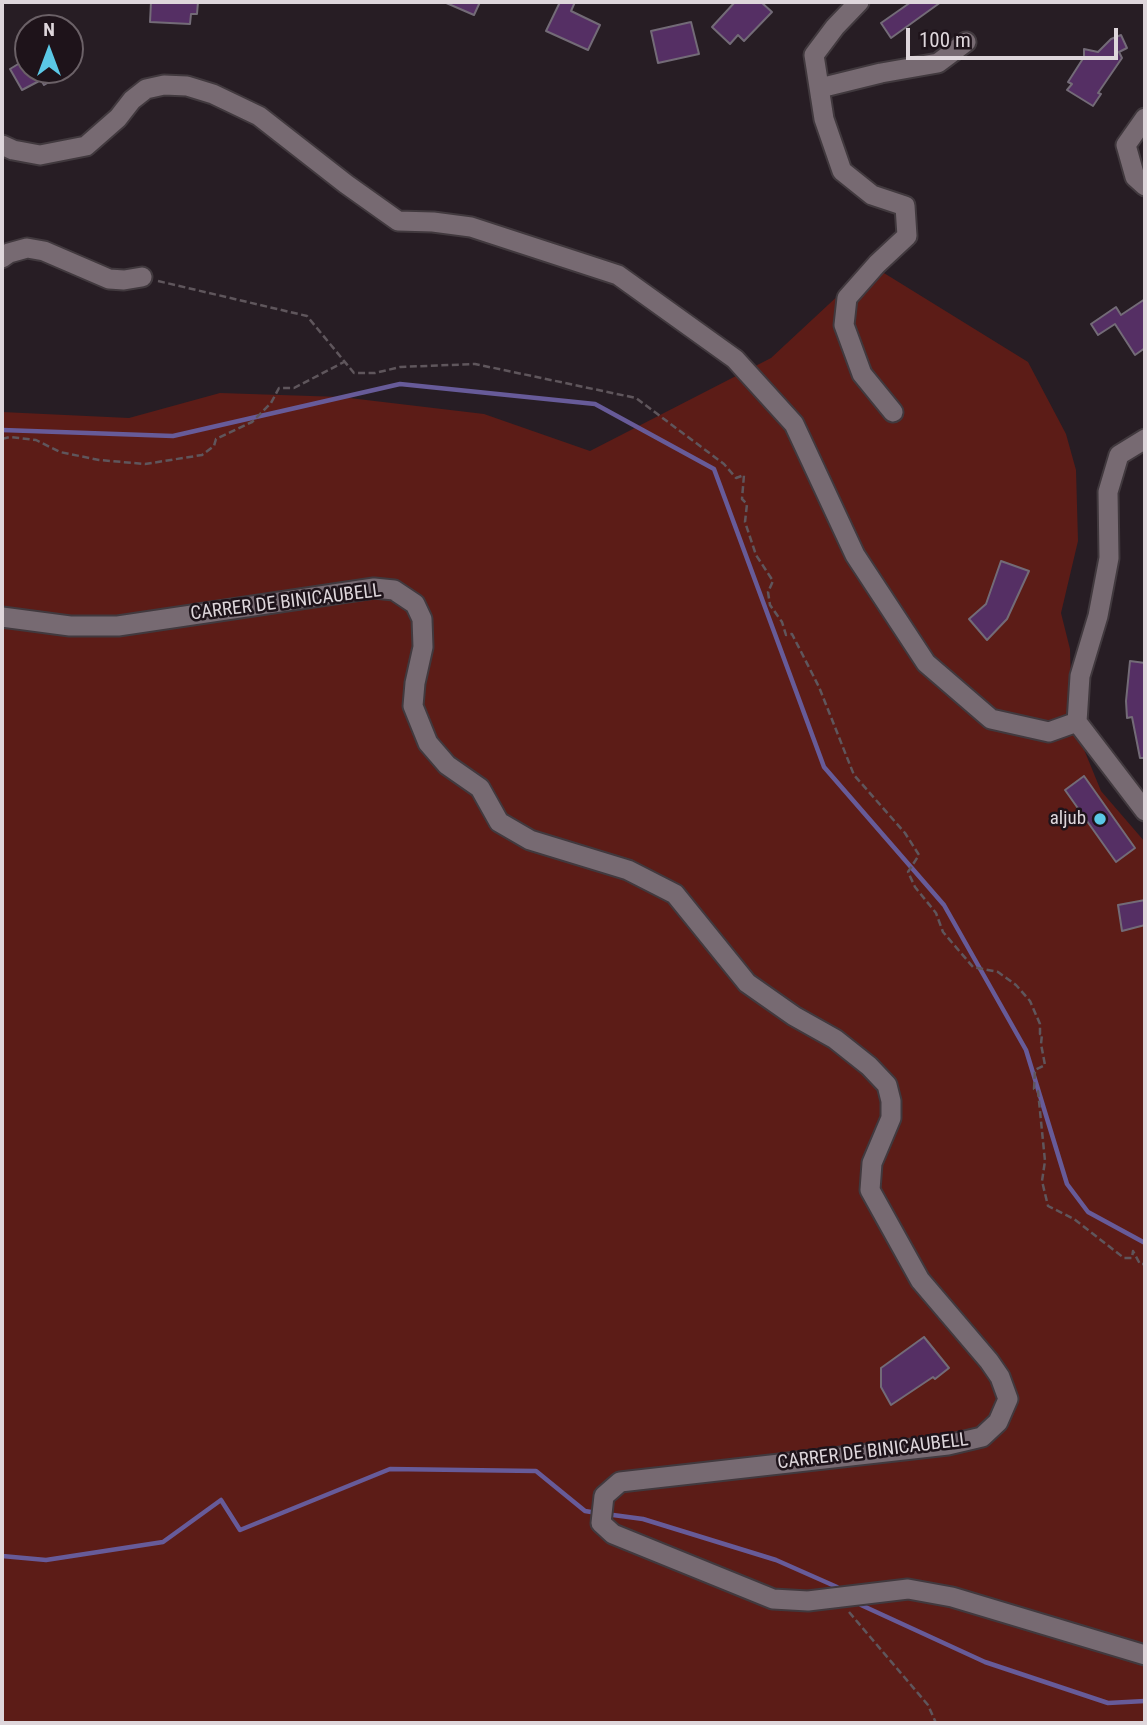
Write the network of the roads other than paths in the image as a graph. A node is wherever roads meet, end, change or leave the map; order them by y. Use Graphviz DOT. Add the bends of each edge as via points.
graph roads {
  1 [pos="859,2"];
  2 [pos="966,42"];
  3 [pos="820,88"];
  4 [pos="1145,118"];
  5 [pos="2,145"];
  6 [pos="1145,186"];
  7 [pos="2,258"];
  8 [pos="142,277"];
  9 [pos="893,412"];
  10 [pos="1145,439"];
  11 [pos="2,617"];
  12 [pos="1077,722"];
  13 [pos="1145,811"];
  14 [pos="1145,1655"];
  1 -- 3 [label="street" via="814,55"];
  2 -- 3 [label="street" via="939,63"];
  3 -- 9 [label="street" via="824,118 842,171 872,195 905,206 907,236 847,298 844,325 862,374"];
  4 -- 6 [label="street" via="1126,145 1135,177"];
  5 -- 12 [label="street" via="40,155 86,146 145,89 187,86 259,116 398,221 471,226 618,275 735,359 794,424 855,555 926,663 991,719 1049,732"];
  7 -- 8 [label="street" via="27,248 109,279"];
  10 -- 12 [label="street" via="1119,455 1108,492 1109,558 1080,676"];
  11 -- 14 [label="street, CARRER DE BINICAUBELL" via="70,626 118,626 374,588 394,590 415,604 422,619 423,647 413,706 428,743 447,765 480,788 499,822 530,840 628,870 675,894 747,983 835,1040 887,1085 891,1118 872,1163 870,1190 920,1280 989,1361 1008,1399 998,1422 982,1437 948,1445 620,1482 604,1496 601,1523 613,1534 773,1599 808,1601 908,1589 952,1597"];
  12 -- 13 [label="street"];
}
